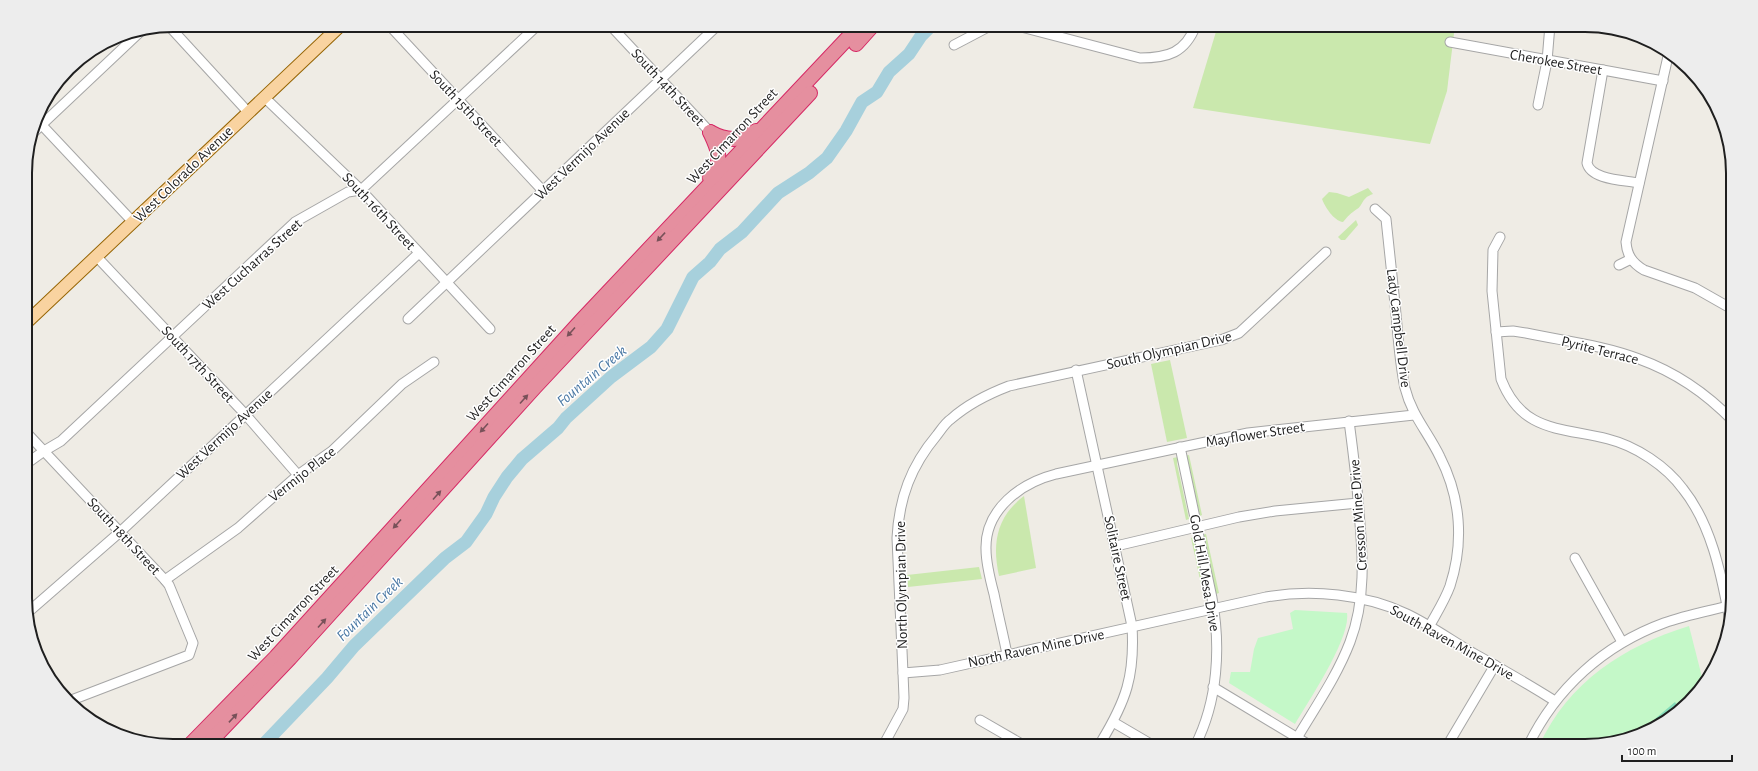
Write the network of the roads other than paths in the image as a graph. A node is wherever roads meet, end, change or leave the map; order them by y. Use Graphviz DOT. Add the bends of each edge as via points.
graph roads {
  1 [pos="175,32"];
  2 [pos="334,32"];
  3 [pos="395,32"];
  4 [pos="531,32"];
  5 [pos="617,32"];
  6 [pos="711,32"];
  7 [pos="853,32"];
  8 [pos="866,32"];
  9 [pos="979,32"];
  10 [pos="1041,32"];
  11 [pos="1193,32"];
  12 [pos="1549,32"];
  13 [pos="133,38"];
  14 [pos="1450,42"];
  15 [pos="954,45"];
  16 [pos="1668,59"];
  17 [pos="1547,61"];
  18 [pos="1602,70"];
  19 [pos="661,79"];
  20 [pos="1663,81"];
  21 [pos="264,97"];
  22 [pos="458,100"];
  23 [pos="786,104"];
  24 [pos="1538,105"];
  25 [pos="248,112"];
  26 [pos="43,120"];
  27 [pos="41,125"];
  28 [pos="710,132"];
  29 [pos="1639,183"];
  30 [pos="361,190"];
  31 [pos="543,191"];
  32 [pos="1375,209"];
  33 [pos="682,215"];
  34 [pos="133,222"];
  35 [pos="1500,237"];
  36 [pos="1326,252"];
  37 [pos="419,253"];
  38 [pos="96,256"];
  39 [pos="1630,259"];
  40 [pos="1619,265"];
  41 [pos="446,283"];
  42 [pos="1726,306"];
  43 [pos="32,317"];
  44 [pos="408,319"];
  45 [pos="490,329"];
  46 [pos="1496,332"];
  47 [pos="172,336"];
  48 [pos="434,362"];
  49 [pos="1076,370"];
  50 [pos="245,414"];
  51 [pos="1414,415"];
  52 [pos="1726,415"];
  53 [pos="1349,421"];
  54 [pos="32,438"];
  55 [pos="1180,447"];
  56 [pos="44,451"];
  57 [pos="32,460"];
  58 [pos="1097,466"];
  59 [pos="298,475"];
  60 [pos="1358,502"];
  61 [pos="1197,527"];
  62 [pos="120,532"];
  63 [pos="1116,546"];
  64 [pos="1575,558"];
  65 [pos="165,580"];
  66 [pos="1726,596"];
  67 [pos="1360,599"];
  68 [pos="1726,607"];
  69 [pos="1214,608"];
  70 [pos="32,609"];
  71 [pos="1132,626"];
  72 [pos="1429,627"];
  73 [pos="1622,642"];
  74 [pos="1007,654"];
  75 [pos="1495,665"];
  76 [pos="903,673"];
  77 [pos="1214,687"];
  78 [pos="75,700"];
  79 [pos="1555,700"];
  80 [pos="980,720"];
  81 [pos="1113,722"];
  82 [pos="1298,738"];
  83 [pos="196,739"];
  84 [pos="213,739"];
  85 [pos="887,739"];
  86 [pos="1012,739"];
  87 [pos="1103,739"];
  88 [pos="1142,739"];
  89 [pos="1198,739"];
  90 [pos="1451,739"];
  91 [pos="1531,739"];
  1 -- 25 [label="street"];
  2 -- 21 [label="main road, West Colorado Avenue"];
  3 -- 22 [label="street, South 15th Street"];
  4 -- 22 [label="street, West Cucharras Street"];
  5 -- 19 [label="street, South 14th Street"];
  6 -- 19 [label="street, West Vermijo Avenue"];
  7 -- 23 [label="highway, West Cimarron Street"];
  84 -- 8 [label="highway, West Cimarron Street, one-way" via="290,658 540,381"];
  9 -- 15 [label="street"];
  10 -- 11 [label="street" via="1140,58 1161,57 1180,49"];
  12 -- 17 [label="street"];
  13 -- 26 [label="street"];
  14 -- 17 [label="street, Cherokee Street"];
  16 -- 20 [label="street"];
  17 -- 18 [label="street, Cherokee Street"];
  17 -- 24 [label="street"];
  18 -- 20 [label="street, Cherokee Street"];
  18 -- 29 [label="street" via="1588,169 1600,176"];
  19 -- 28 [label="street, South 14th Street"];
  19 -- 31 [label="street, West Vermijo Avenue"];
  20 -- 29 [label="street"];
  21 -- 25 [label="main road, West Colorado Avenue"];
  21 -- 30 [label="street, South 16th Street"];
  22 -- 30 [label="street, West Cucharras Street"];
  22 -- 31 [label="street, South 15th Street"];
  23 -- 28 [label="highway" via="756,130 742,138 732,140"];
  23 -- 33 [label="highway, West Cimarron Street"];
  25 -- 34 [label="main road, West Colorado Avenue"];
  27 -- 34 [label="street"];
  28 -- 33 [label="highway" via="719,154 718,166"];
  29 -- 39 [label="street" via="1626,242"];
  30 -- 37 [label="street, South 16th Street"];
  30 -- 47 [label="street, West Cucharras Street" via="348,192 295,222"];
  31 -- 41 [label="street, West Vermijo Avenue"];
  32 -- 51 [label="street, Lady Campbell Drive" via="1386,219 1400,358"];
  33 -- 83 [label="highway, West Cimarron Street, one-way" via="581,321 276,657"];
  34 -- 38 [label="main road, West Colorado Avenue"];
  35 -- 46 [label="street" via="1493,250 1492,291"];
  36 -- 49 [label="street, South Olympian Drive" via="1239,333 1221,340"];
  37 -- 41 [label="street, South 16th Street"];
  37 -- 50 [label="street, West Vermijo Avenue"];
  38 -- 43 [label="main road, West Colorado Avenue"];
  38 -- 47 [label="street, South 17th Street"];
  39 -- 40 [label="street"];
  39 -- 42 [label="street" via="1644,270 1695,288"];
  41 -- 44 [label="street, West Vermijo Avenue"];
  41 -- 45 [label="street, South 16th Street"];
  46 -- 52 [label="street, Pyrite Terrace" via="1526,333 1640,359 1681,379 1704,395"];
  46 -- 66 [label="street" via="1501,379 1506,393 1523,413 1534,421 1550,427 1610,439 1625,445 1657,464 1683,488 1702,518"];
  47 -- 50 [label="street, South 17th Street"];
  47 -- 56 [label="street, West Cucharras Street" via="61,441"];
  48 -- 59 [label="street, Vermijo Place" via="402,384 332,451"];
  49 -- 58 [label="street, Solitaire Street"];
  49 -- 76 [label="street, North Olympian Drive" via="1009,386 980,398 950,419 924,452 907,482 898,520"];
  50 -- 59 [label="street, South 17th Street"];
  50 -- 62 [label="street, West Vermijo Avenue"];
  51 -- 53 [label="street, Mayflower Street"];
  51 -- 72 [label="street, Lady Campbell Drive" via="1440,456 1453,486 1458,514 1459,539 1454,572 1449,588"];
  53 -- 55 [label="street, Mayflower Street" via="1248,433"];
  53 -- 60 [label="street, Cresson Mine Drive"];
  54 -- 56 [label="street, South 18th Street"];
  55 -- 58 [label="street, Mayflower Street"];
  55 -- 61 [label="street, Gold Hill Mesa Drive"];
  56 -- 57 [label="street, West Cucharras Street"];
  56 -- 62 [label="street, South 18th Street"];
  58 -- 63 [label="street, Solitaire Street"];
  58 -- 74 [label="street, Mayflower Street" via="1045,477 1024,486 1001,506 990,526 986,542 987,561"];
  59 -- 65 [label="street, Vermijo Place" via="238,528"];
  60 -- 61 [label="street" via="1275,511"];
  60 -- 67 [label="street, Cresson Mine Drive" via="1363,555"];
  61 -- 63 [label="street"];
  61 -- 69 [label="street, Gold Hill Mesa Drive"];
  62 -- 65 [label="street, South 18th Street"];
  62 -- 70 [label="street, West Vermijo Avenue"];
  63 -- 71 [label="street, Solitaire Street"];
  64 -- 73 [label="street"];
  65 -- 78 [label="street, South 18th Street" via="194,643 189,655"];
  67 -- 69 [label="street, South Raven Mine Drive" via="1290,594"];
  67 -- 72 [label="street, South Raven Mine Drive" via="1407,614"];
  67 -- 82 [label="street, Cresson Mine Drive" via="1356,621 1343,659"];
  68 -- 73 [label="street" via="1665,622"];
  69 -- 71 [label="street, South Raven Mine Drive"];
  69 -- 77 [label="street, Gold Hill Mesa Drive" via="1217,642"];
  71 -- 74 [label="street, North Raven Mine Drive"];
  71 -- 81 [label="street, Solitaire Street" via="1133,657 1129,683"];
  72 -- 75 [label="street, South Raven Mine Drive"];
  73 -- 79 [label="street" via="1577,676"];
  74 -- 76 [label="street, North Raven Mine Drive" via="940,670"];
  75 -- 79 [label="street, South Raven Mine Drive"];
  75 -- 90 [label="street"];
  76 -- 85 [label="street, North Olympian Drive" via="903,709"];
  77 -- 82 [label="street"];
  77 -- 89 [label="street, Gold Hill Mesa Drive"];
  79 -- 91 [label="street"];
  80 -- 86 [label="street"];
  81 -- 87 [label="street, Solitaire Street"];
  81 -- 88 [label="street"];
}
